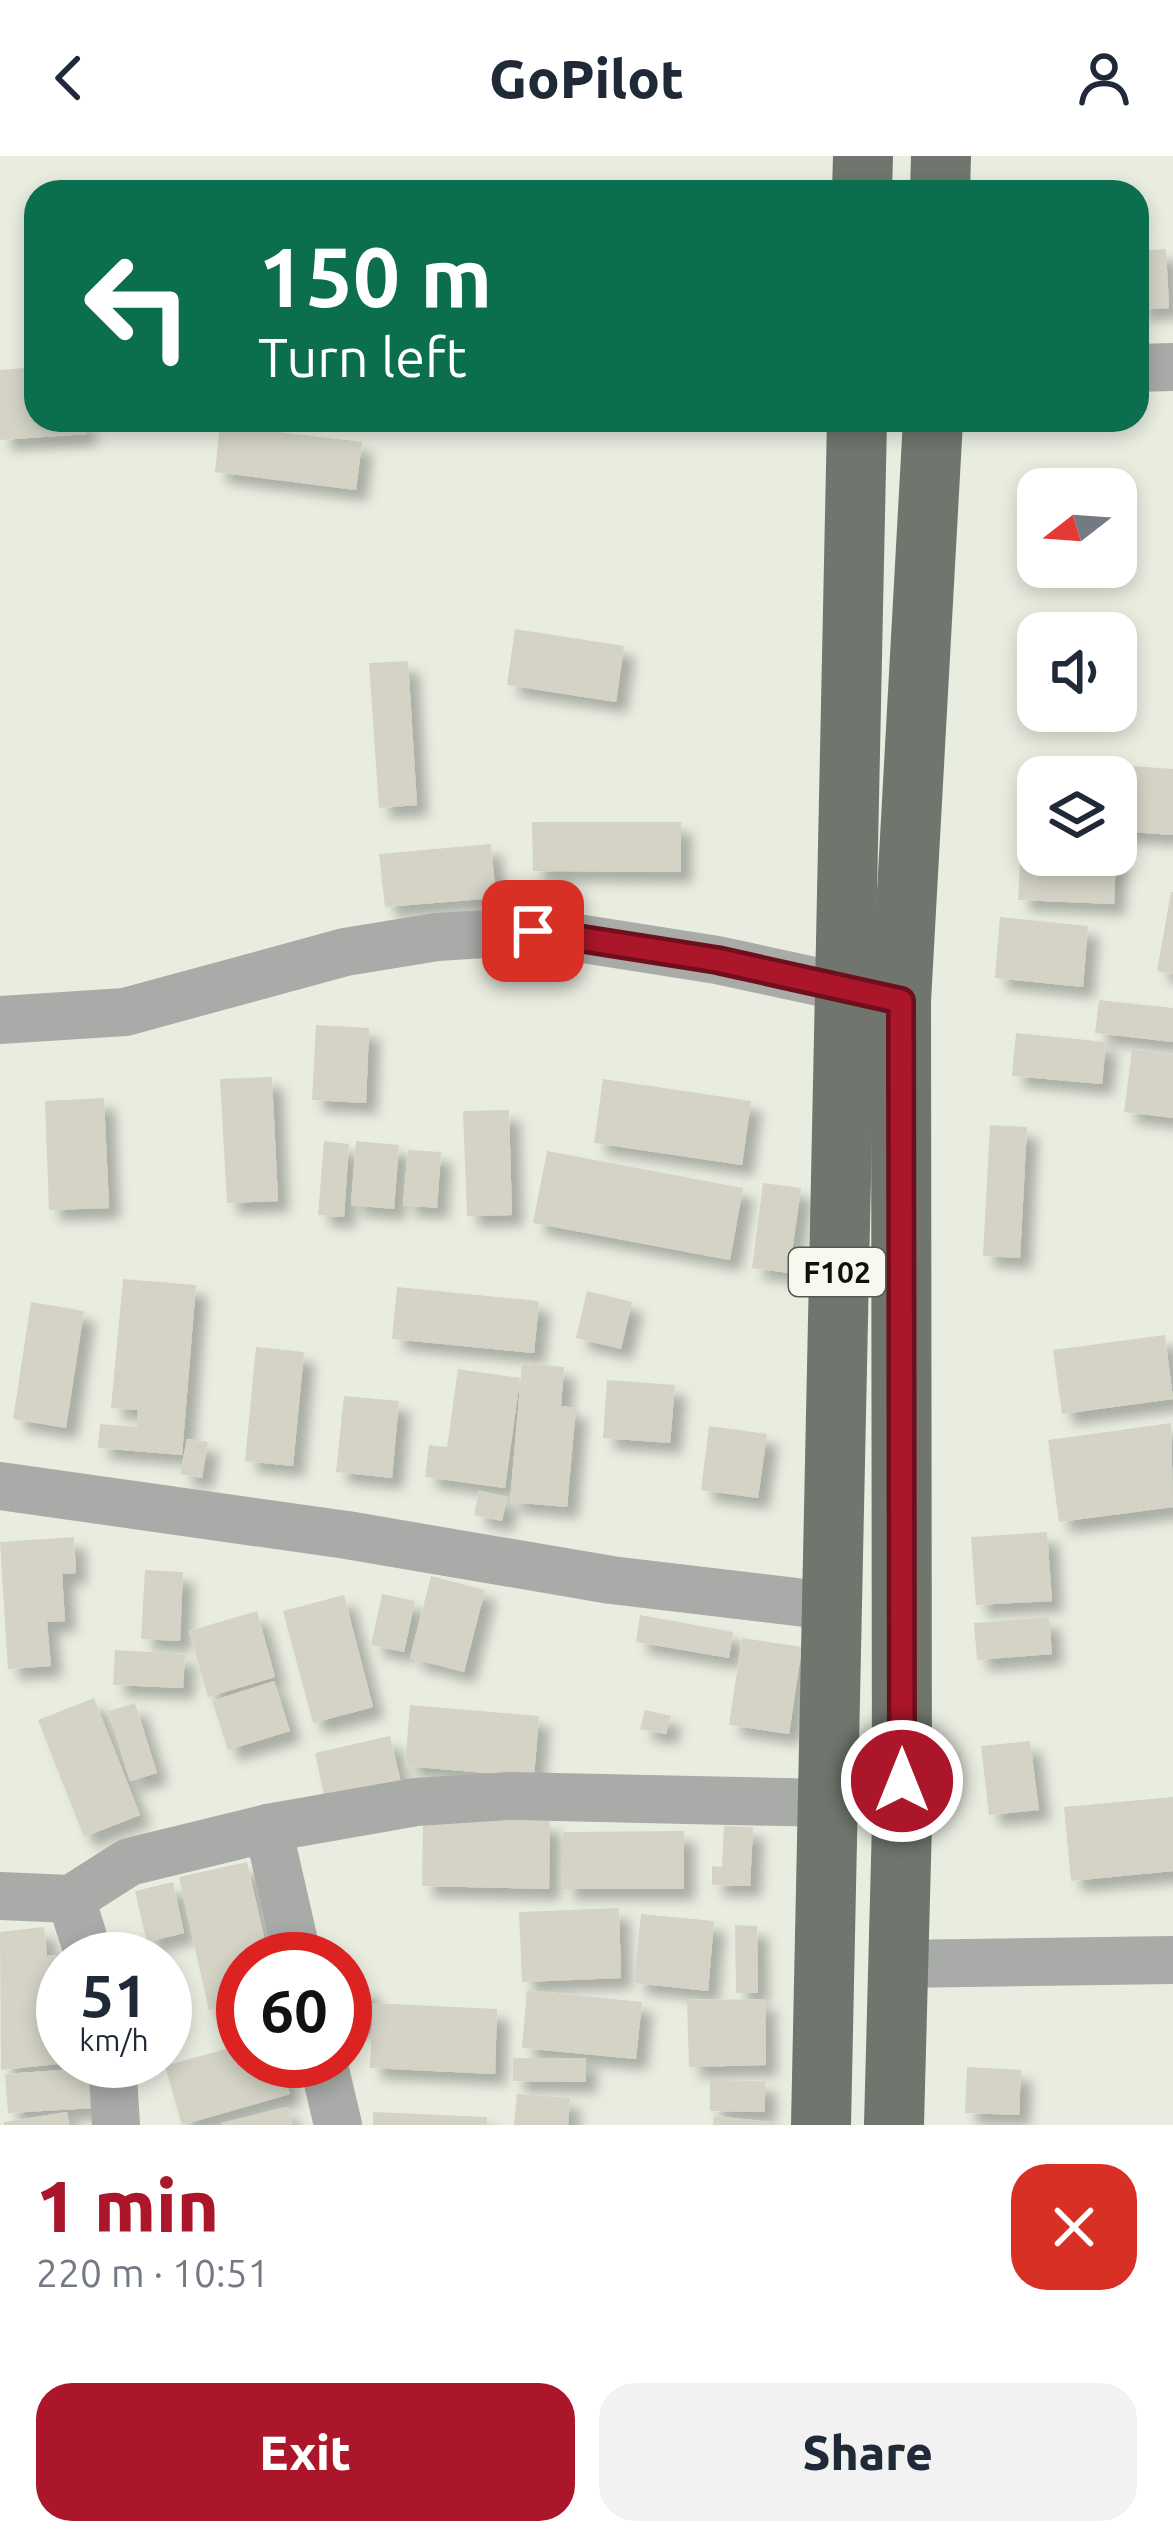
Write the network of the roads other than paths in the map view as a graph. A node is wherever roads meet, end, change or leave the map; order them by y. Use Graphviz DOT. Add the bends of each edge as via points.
graph roads {
  1 [pos="857,432"];
  2 [pos="932,432"];
  3 [pos="843,986"];
  4 [pos="901,1001"];
  5 [pos="0,1020"];
  6 [pos="0,1486"];
  7 [pos="830,1606"];
  8 [pos="826,1803"];
  9 [pos="268,1828"];
  10 [pos="0,1896"];
  11 [pos="71,1899"];
  12 [pos="81,1932"];
  13 [pos="292,1932"];
  14 [pos="1173,1960"];
  15 [pos="896,1964"];
  16 [pos="114,2088"];
  17 [pos="329,2088"];
  18 [pos="116,2125"];
  19 [pos="338,2125"];
  20 [pos="821,2125"];
  21 [pos="894,2125"];
  1 -- 3 [label="main road, F102"];
  2 -- 4 [label="main road, F102"];
  3 -- 4 [label="street"];
  3 -- 5 [label="street" via="533,931 345,952 125,1012"];
  3 -- 7 [label="main road, F102"];
  4 -- 15 [label="main road, F102"];
  6 -- 7 [label="street"];
  7 -- 8 [label="main road, F102"];
  8 -- 9 [label="street" via="511,1796 416,1802"];
  8 -- 20 [label="main road, F102"];
  9 -- 11 [label="street" via="129,1862"];
  9 -- 13 [label="street"];
  10 -- 11 [label="street"];
  11 -- 12 [label="street"];
  14 -- 15 [label="street"];
  15 -- 21 [label="main road, F102"];
  16 -- 18 [label="street"];
  17 -- 19 [label="street"];
}
